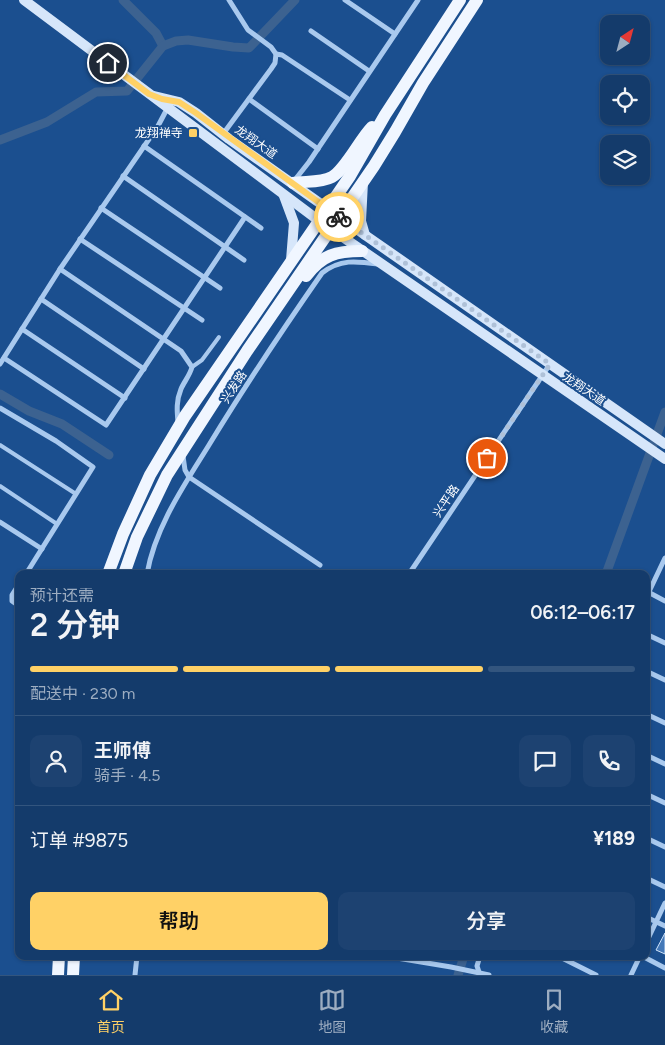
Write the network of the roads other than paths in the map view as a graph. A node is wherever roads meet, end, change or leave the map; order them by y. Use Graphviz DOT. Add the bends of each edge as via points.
graph roads {
  1 [pos="229,0"];
  2 [pos="345,0"];
  3 [pos="418,0"];
  4 [pos="460,0"];
  5 [pos="477,0"];
  6 [pos="29,2"];
  7 [pos="310,31"];
  8 [pos="395,34"];
  9 [pos="276,54"];
  10 [pos="369,71"];
  11 [pos="249,99"];
  12 [pos="350,100"];
  13 [pos="170,105"];
  14 [pos="385,115"];
  15 [pos="223,134"];
  16 [pos="144,146"];
  17 [pos="318,148"];
  18 [pos="123,176"];
  19 [pos="364,181"];
  20 [pos="293,183"];
  21 [pos="283,195"];
  22 [pos="101,208"];
  23 [pos="327,208"];
  24 [pos="339,216"];
  25 [pos="246,217"];
  26 [pos="318,220"];
  27 [pos="261,228"];
  28 [pos="330,228"];
  29 [pos="365,235"];
  30 [pos="80,239"];
  31 [pos="226,247"];
  32 [pos="362,250"];
  33 [pos="244,260"];
  34 [pos="291,260"];
  35 [pos="381,264"];
  36 [pos="60,269"];
  37 [pos="205,278"];
  38 [pos="220,288"];
  39 [pos="41,299"];
  40 [pos="184,308"];
  41 [pos="202,320"];
  42 [pos="264,326"];
  43 [pos="22,329"];
  44 [pos="218,337"];
  45 [pos="163,340"];
  46 [pos="4,358"];
  47 [pos="0,364"];
  48 [pos="550,364"];
  49 [pos="192,367"];
  50 [pos="144,369"];
  51 [pos="543,375"];
  52 [pos="124,398"];
  53 [pos="0,408"];
  54 [pos="179,431"];
  55 [pos="664,443"];
  56 [pos="0,445"];
  57 [pos="182,447"];
  58 [pos="662,457"];
  59 [pos="189,477"];
  60 [pos="0,486"];
  61 [pos="76,494"];
  62 [pos="0,522"];
  63 [pos="57,524"];
  64 [pos="42,549"];
  65 [pos="665,559"];
  66 [pos="320,565"];
  67 [pos="29,570"];
  68 [pos="109,570"];
  69 [pos="126,570"];
  70 [pos="147,570"];
  71 [pos="412,570"];
  72 [pos="650,588"];
  73 [pos="15,590"];
  74 [pos="650,595"];
  75 [pos="665,600"];
  76 [pos="15,603"];
  77 [pos="650,636"];
  78 [pos="665,643"];
  79 [pos="650,673"];
  80 [pos="665,680"];
  81 [pos="650,716"];
  82 [pos="665,723"];
  83 [pos="650,757"];
  84 [pos="665,764"];
  85 [pos="650,796"];
  86 [pos="665,803"];
  87 [pos="650,840"];
  88 [pos="665,847"];
  89 [pos="650,880"];
  90 [pos="665,886"];
  91 [pos="665,903"];
  92 [pos="650,919"];
  93 [pos="656,922"];
  94 [pos="665,926"];
  95 [pos="650,934"];
  96 [pos="59,960"];
  97 [pos="74,960"];
  98 [pos="137,960"];
  99 [pos="409,960"];
  100 [pos="479,960"];
  101 [pos="566,960"];
  102 [pos="639,960"];
  103 [pos="649,960"];
  104 [pos="665,968"];
  105 [pos="479,972"];
  106 [pos="58,975"];
  107 [pos="73,975"];
  108 [pos="135,975"];
  109 [pos="490,975"];
  110 [pos="596,975"];
  111 [pos="631,975"];
  1 -- 9 [label="street" via="248,30"];
  2 -- 8 [label="street"];
  3 -- 8 [label="street"];
  4 -- 14 [label="main road"];
  5 -- 19 [label="main road" via="422,83"];
  6 -- 13 [label="main road, 龙翔大道" via="149,94"];
  7 -- 10 [label="street"];
  8 -- 10 [label="street"];
  9 -- 11 [label="street" via="275,63"];
  9 -- 12 [label="street"];
  10 -- 12 [label="street"];
  11 -- 15 [label="street"];
  11 -- 17 [label="street"];
  12 -- 17 [label="street"];
  13 -- 15 [label="main road, 龙翔大道" via="179,102"];
  13 -- 16 [label="street"];
  13 -- 21 [label="main road, 龙翔大道"];
  14 -- 20 [label="main road" via="332,177"];
  14 -- 23 [label="main road"];
  15 -- 20 [label="main road, 龙翔大道"];
  16 -- 18 [label="street"];
  16 -- 25 [label="street"];
  17 -- 20 [label="street"];
  18 -- 22 [label="street"];
  18 -- 31 [label="street"];
  19 -- 24 [label="main road"];
  19 -- 29 [label="main road" via="362,221"];
  20 -- 23 [label="main road, 龙翔大道"];
  21 -- 26 [label="main road, 龙翔大道"];
  21 -- 34 [label="main road" via="294,223"];
  22 -- 30 [label="street"];
  22 -- 37 [label="street"];
  23 -- 24 [label="main road, 龙翔大道"];
  23 -- 26 [label="main road"];
  24 -- 28 [label="main road"];
  24 -- 29 [label="main road, 龙翔大道"];
  25 -- 27 [label="street"];
  25 -- 31 [label="street"];
  26 -- 28 [label="main road, 龙翔大道"];
  26 -- 34 [label="main road"];
  28 -- 32 [label="main road, 龙翔大道"];
  28 -- 42 [label="main road"];
  29 -- 48 [label="main road, 龙翔大道"];
  30 -- 36 [label="street"];
  30 -- 40 [label="street"];
  31 -- 33 [label="street"];
  31 -- 37 [label="street"];
  32 -- 35 [label="main road, 龙翔大道"];
  32 -- 42 [label="main road" via="335,253 312,267 284,306"];
  34 -- 54 [label="main road"];
  35 -- 51 [label="main road, 龙翔大道"];
  35 -- 59 [label="street, 兴发路" via="348,261 332,265 322,273"];
  36 -- 39 [label="street"];
  36 -- 45 [label="street"];
  37 -- 38 [label="street"];
  37 -- 40 [label="street"];
  39 -- 43 [label="street"];
  39 -- 50 [label="street"];
  40 -- 41 [label="street"];
  40 -- 45 [label="street"];
  42 -- 57 [label="main road"];
  43 -- 46 [label="street"];
  43 -- 52 [label="street"];
  44 -- 49 [label="lane" via="202,360"];
  45 -- 49 [label="street" via="181,351"];
  45 -- 50 [label="street"];
  46 -- 47 [label="street"];
  46 -- 52 [label="street" via="106,426"];
  48 -- 51 [label="street, 兴平路"];
  48 -- 55 [label="main road, 龙翔大道"];
  49 -- 54 [label="street" via="177,405"];
  50 -- 52 [label="street"];
  51 -- 58 [label="main road, 龙翔大道"];
  51 -- 71 [label="street, 兴平路"];
  53 -- 61 [label="street" via="92,467"];
  54 -- 68 [label="main road" via="150,475 122,534"];
  56 -- 61 [label="lane"];
  57 -- 59 [label="street"];
  57 -- 69 [label="main road" via="148,512"];
  59 -- 66 [label="street"];
  59 -- 70 [label="street, 兴发路" via="157,538"];
  60 -- 63 [label="lane"];
  61 -- 63 [label="street"];
  62 -- 64 [label="street"];
  63 -- 64 [label="street"];
  64 -- 67 [label="street"];
  65 -- 72 [label="street"];
  73 -- 76 [label="street" via="12,594"];
  74 -- 75 [label="street"];
  77 -- 78 [label="street"];
  79 -- 80 [label="street"];
  81 -- 82 [label="street"];
  83 -- 84 [label="street"];
  85 -- 86 [label="street"];
  87 -- 88 [label="street"];
  89 -- 90 [label="street"];
  91 -- 93 [label="street"];
  92 -- 93 [label="street"];
  93 -- 94 [label="street"];
  93 -- 95 [label="street"];
  96 -- 106 [label="main road"];
  97 -- 107 [label="main road"];
  98 -- 108 [label="street"];
  99 -- 105 [label="street"];
  100 -- 105 [label="street"];
  101 -- 110 [label="street"];
  102 -- 111 [label="street"];
  103 -- 104 [label="street"];
  105 -- 109 [label="street"];
}
